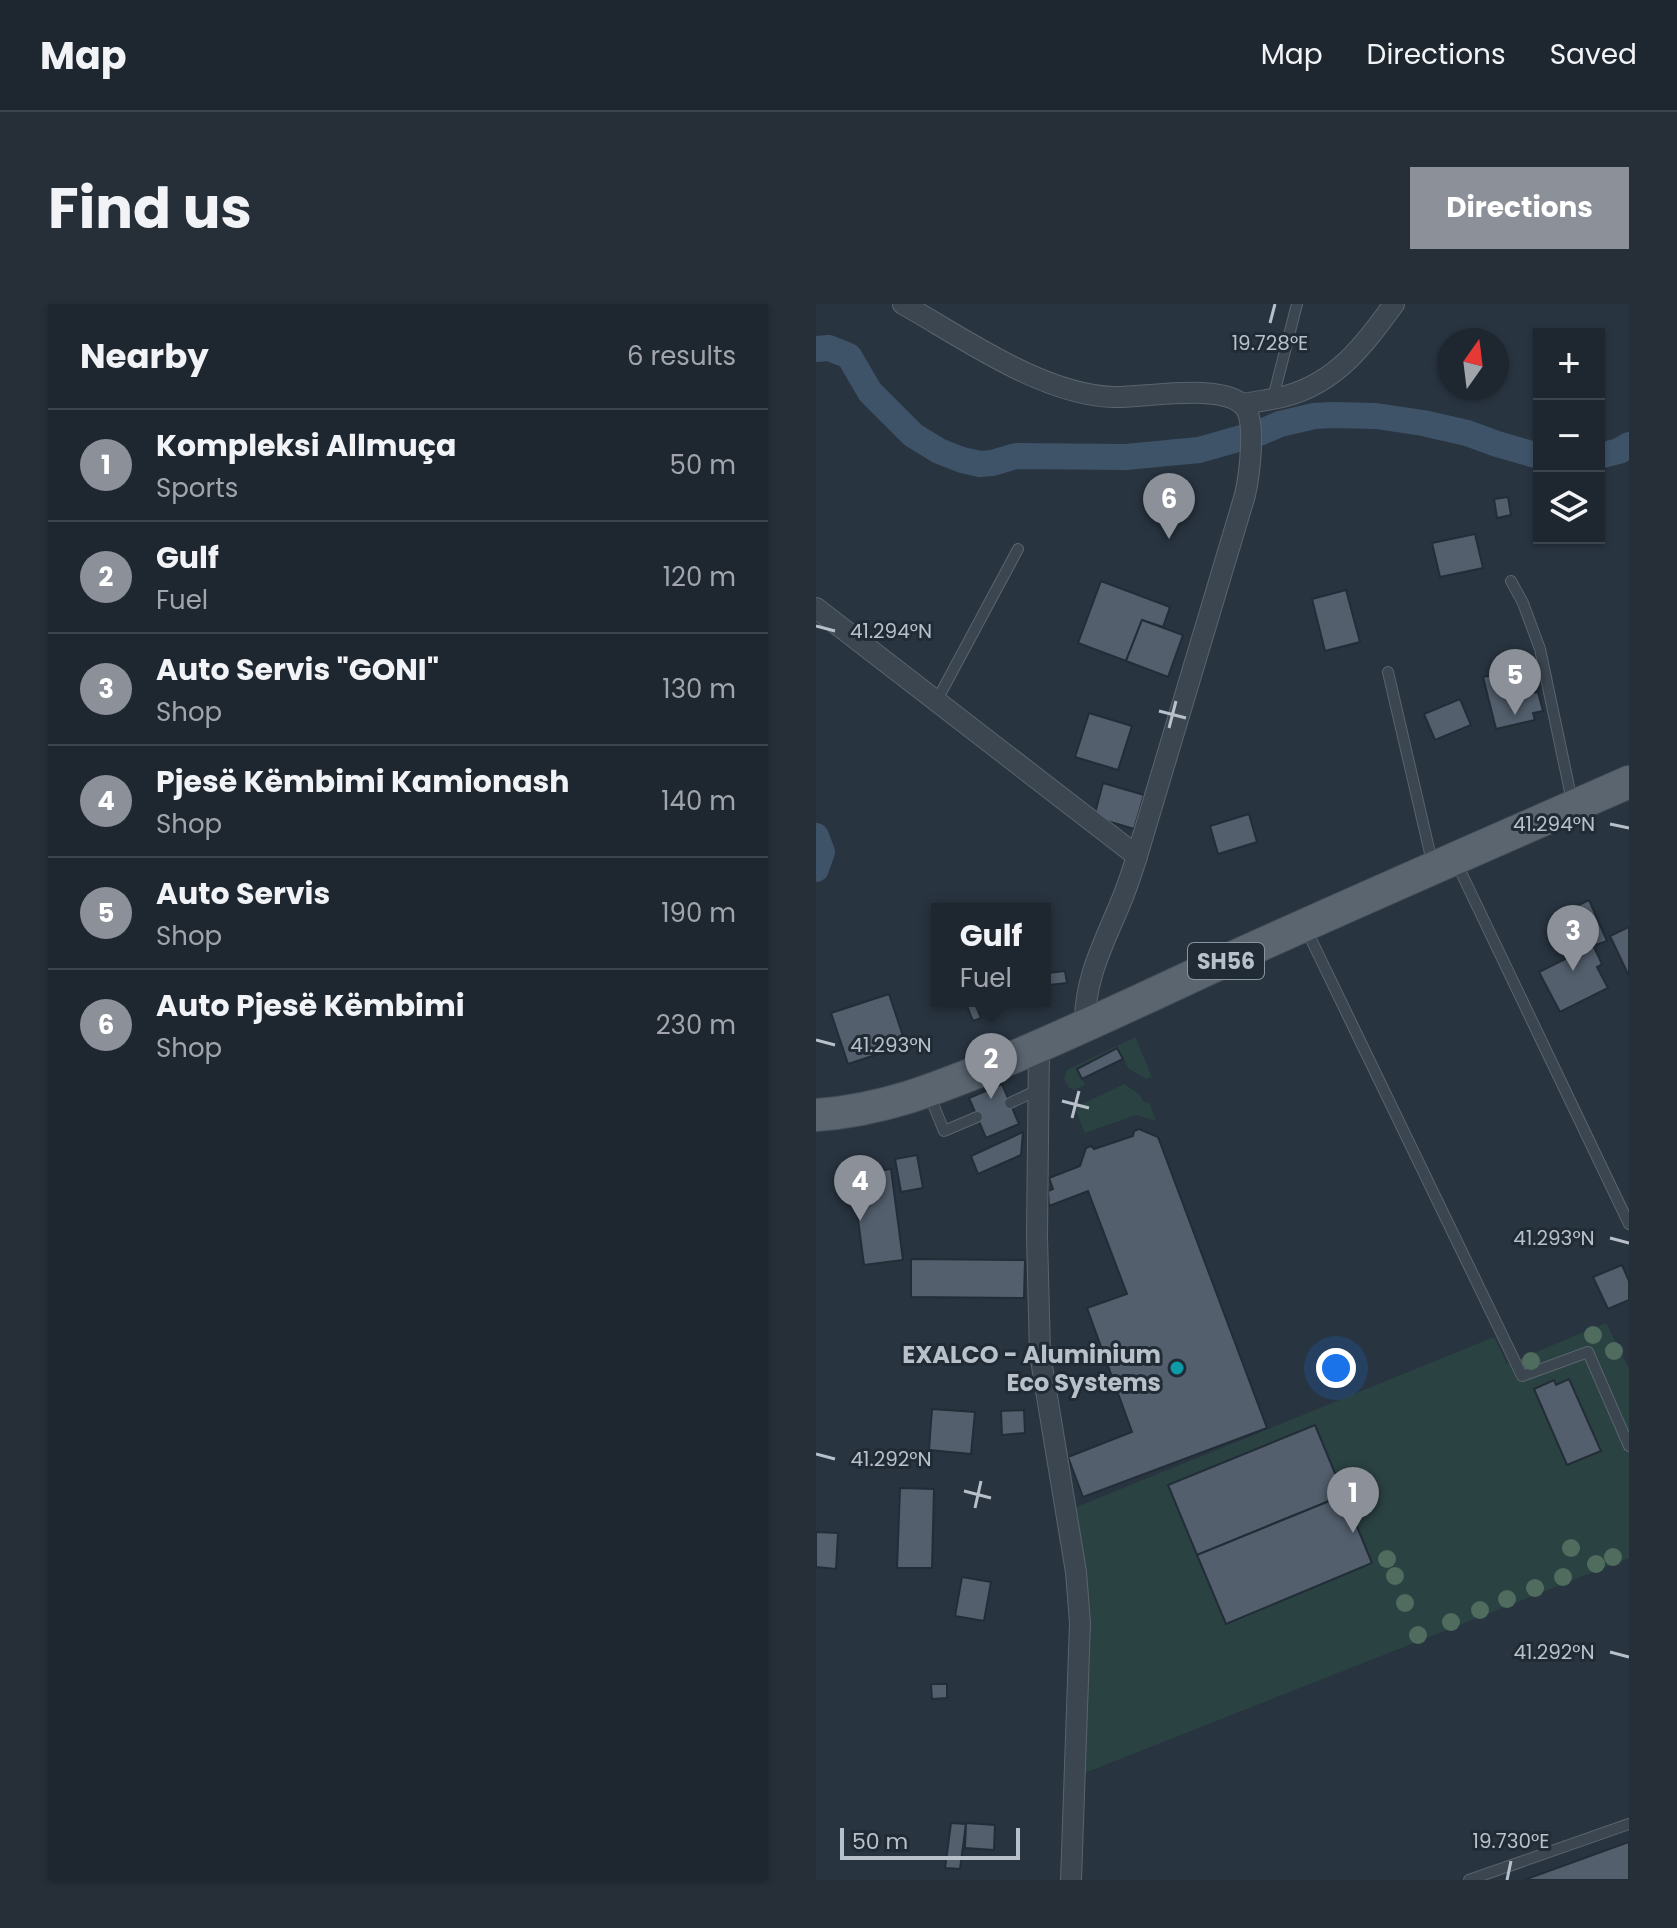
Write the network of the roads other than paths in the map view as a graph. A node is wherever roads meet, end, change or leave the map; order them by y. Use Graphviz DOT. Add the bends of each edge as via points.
graph roads {
  1 [pos="903,304"];
  2 [pos="1297,304"];
  3 [pos="1394,304"];
  4 [pos="1273,398"];
  5 [pos="1246,412"];
  6 [pos="1018,549"];
  7 [pos="1511,581"];
  8 [pos="816,608"];
  9 [pos="1388,672"];
  10 [pos="936,702"];
  11 [pos="1629,782"];
  12 [pos="1574,807"];
  13 [pos="1137,856"];
  14 [pos="1444,863"];
  15 [pos="1304,925"];
  16 [pos="1085,1025"];
  17 [pos="1039,1047"];
  18 [pos="1038,1090"];
  19 [pos="928,1092"];
  20 [pos="1010,1103"];
  21 [pos="816,1115"];
  22 [pos="977,1117"];
  23 [pos="1629,1224"];
  24 [pos="1629,1446"];
  25 [pos="1629,1824"];
  26 [pos="1071,1880"];
  27 [pos="1469,1880"];
  1 -- 5 [label="street" via="1051,384 1111,397 1211,393 1229,396"];
  2 -- 4 [label="lane"];
  3 -- 4 [label="street" via="1344,366 1320,382"];
  4 -- 5 [label="street"];
  5 -- 13 [label="street" via="1251,453 1245,495"];
  6 -- 10 [label="lane"];
  7 -- 12 [label="lane" via="1540,649"];
  8 -- 10 [label="street"];
  9 -- 14 [label="lane"];
  10 -- 13 [label="street"];
  11 -- 12 [label="main road, SH56"];
  12 -- 14 [label="main road, SH56"];
  13 -- 16 [label="street" via="1089,983"];
  14 -- 15 [label="main road, SH56"];
  14 -- 23 [label="lane"];
  15 -- 16 [label="main road, SH56"];
  15 -- 24 [label="lane" via="1522,1376 1588,1352"];
  16 -- 17 [label="main road, SH56"];
  17 -- 18 [label="street"];
  17 -- 19 [label="main road, SH56"];
  18 -- 20 [label="lane"];
  18 -- 26 [label="street" via="1040,1354 1080,1623"];
  19 -- 21 [label="main road, SH56" via="890,1104"];
  19 -- 22 [label="lane" via="944,1131"];
  25 -- 27 [label="lane"];
}
